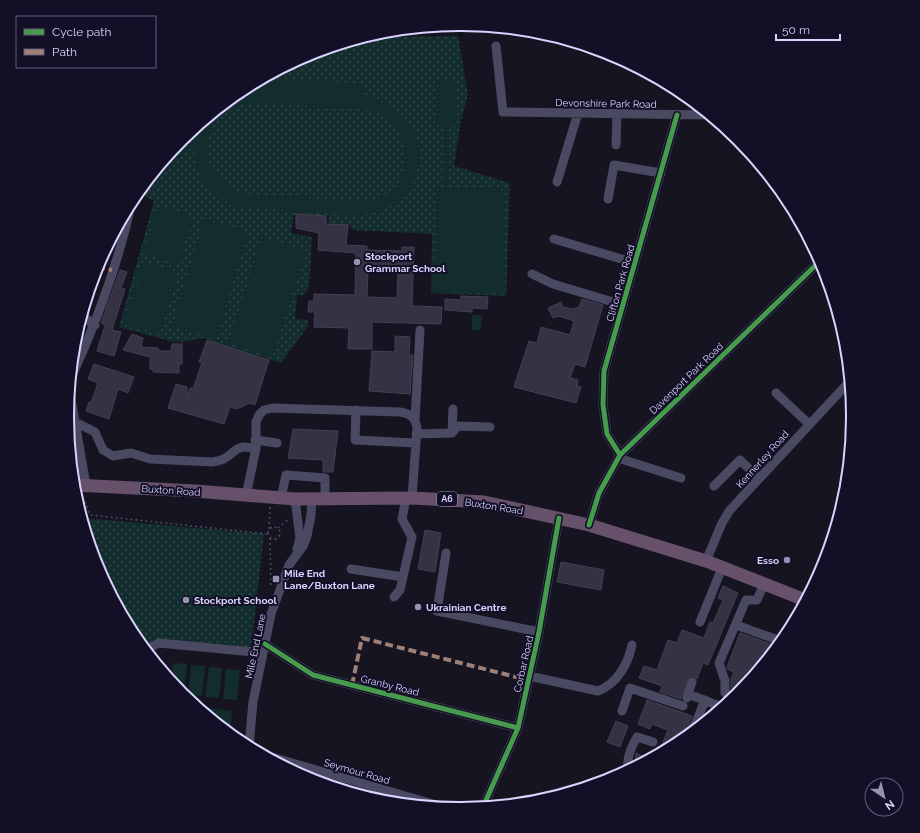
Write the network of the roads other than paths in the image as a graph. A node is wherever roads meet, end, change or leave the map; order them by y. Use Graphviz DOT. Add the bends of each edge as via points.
graph roads {
  1 [pos="496,46"];
  2 [pos="578,114"];
  3 [pos="617,114"];
  4 [pos="677,115"];
  5 [pos="700,115"];
  6 [pos="616,145"];
  7 [pos="615,156"];
  8 [pos="614,165"];
  9 [pos="661,172"];
  10 [pos="557,182"];
  11 [pos="608,199"];
  12 [pos="121,233"];
  13 [pos="554,239"];
  14 [pos="635,263"];
  15 [pos="815,266"];
  16 [pos="532,274"];
  17 [pos="623,305"];
  18 [pos="87,320"];
  19 [pos="95,325"];
  20 [pos="420,330"];
  21 [pos="79,361"];
  22 [pos="844,387"];
  23 [pos="776,393"];
  24 [pos="356,410"];
  25 [pos="453,410"];
  26 [pos="74,416"];
  27 [pos="415,420"];
  28 [pos="75,422"];
  29 [pos="809,424"];
  30 [pos="490,427"];
  31 [pos="452,433"];
  32 [pos="416,438"];
  33 [pos="277,443"];
  34 [pos="256,444"];
  35 [pos="619,457"];
  36 [pos="78,464"];
  37 [pos="680,478"];
  38 [pos="759,478"];
  39 [pos="81,485"];
  40 [pos="714,486"];
  41 [pos="246,496"];
  42 [pos="276,498"];
  43 [pos="409,498"];
  44 [pos="295,499"];
  45 [pos="318,499"];
  46 [pos="559,518"];
  47 [pos="589,526"];
  48 [pos="446,553"];
  49 [pos="296,554"];
  50 [pos="706,562"];
  51 [pos="722,568"];
  52 [pos="351,569"];
  53 [pos="403,577"];
  54 [pos="764,584"];
  55 [pos="394,597"];
  56 [pos="800,598"];
  57 [pos="700,622"];
  58 [pos="736,625"];
  59 [pos="539,632"];
  60 [pos="775,639"];
  61 [pos="632,645"];
  62 [pos="151,647"];
  63 [pos="264,649"];
  64 [pos="529,676"];
  65 [pos="692,682"];
  66 [pos="688,694"];
  67 [pos="727,694"];
  68 [pos="705,700"];
  69 [pos="716,704"];
  70 [pos="622,711"];
  71 [pos="697,720"];
  72 [pos="518,728"];
  73 [pos="250,739"];
  74 [pos="653,742"];
  75 [pos="290,763"];
  76 [pos="627,764"];
  77 [pos="418,800"];
  78 [pos="486,801"];
  1 -- 2 [label="street, Devonshire Park Road" via="503,112"];
  2 -- 3 [label="street, Devonshire Park Road"];
  2 -- 10 [label="street"];
  3 -- 4 [label="street, Devonshire Park Road"];
  3 -- 6 [label="street"];
  4 -- 5 [label="street, Devonshire Park Road"];
  4 -- 9 [label="street, Clifton Park Road"];
  7 -- 8 [label="street"];
  8 -- 9 [label="street"];
  8 -- 11 [label="street"];
  9 -- 14 [label="street, Clifton Park Road"];
  12 -- 19 [label="street"];
  13 -- 14 [label="street"];
  14 -- 17 [label="street, Clifton Park Road"];
  15 -- 35 [label="street, Davenport Park Road"];
  16 -- 17 [label="street" via="553,284"];
  17 -- 35 [label="street, Clifton Park Road" via="604,371 603,405 608,434"];
  18 -- 19 [label="street"];
  19 -- 21 [label="street"];
  20 -- 27 [label="street"];
  22 -- 29 [label="street, Kennerley Road"];
  23 -- 29 [label="street"];
  24 -- 27 [label="street" via="410,413"];
  24 -- 32 [label="street" via="356,441"];
  24 -- 34 [label="street" via="264,410 256,422"];
  25 -- 31 [label="street"];
  26 -- 28 [label="street"];
  27 -- 32 [label="street"];
  28 -- 34 [label="street" via="95,432 103,450 113,456 131,453 150,459 212,462 223,461 237,449"];
  28 -- 36 [label="street"];
  29 -- 38 [label="street, Kennerley Road"];
  30 -- 31 [label="street" via="458,426"];
  31 -- 32 [label="street"];
  32 -- 43 [label="street"];
  33 -- 34 [label="street"];
  34 -- 41 [label="street"];
  35 -- 37 [label="street"];
  35 -- 47 [label="street, Davenport Park Road" via="599,493"];
  38 -- 40 [label="street" via="740,460"];
  38 -- 50 [label="street, Kennerley Road" via="726,516"];
  39 -- 41 [label="highway, Buxton Road / A6"];
  41 -- 42 [label="highway, Buxton Road / A6"];
  42 -- 44 [label="highway, Buxton Road / A6"];
  42 -- 45 [label="street, Mile End Lane" via="286,475 325,478"];
  43 -- 45 [label="highway, Buxton Road / A6"];
  43 -- 46 [label="highway, Buxton Road / A6" via="484,502"];
  43 -- 53 [label="street" via="402,519 412,537"];
  44 -- 45 [label="highway, Buxton Road / A6"];
  44 -- 49 [label="street, Mile End Lane" via="300,538"];
  45 -- 49 [label="street, Mile End Lane" via="308,536"];
  46 -- 47 [label="highway, Buxton Road / A6"];
  46 -- 59 [label="street, Corbar Road"];
  47 -- 50 [label="highway, Buxton Road / A6"];
  48 -- 59 [label="street" via="437,611"];
  49 -- 63 [label="street, Mile End Lane" via="282,581 271,614"];
  50 -- 51 [label="highway, Buxton Road / A6"];
  51 -- 54 [label="highway, Buxton Road / A6"];
  51 -- 57 [label="street"];
  52 -- 53 [label="street"];
  53 -- 55 [label="street" via="400,590"];
  54 -- 56 [label="highway, Buxton Road / A6"];
  54 -- 58 [label="street" via="757,600 746,600"];
  58 -- 60 [label="street"];
  58 -- 67 [label="street" via="719,663 725,681 725,693"];
  59 -- 64 [label="street, Corbar Road"];
  61 -- 64 [label="street" via="629,660 622,672 606,688 598,691"];
  62 -- 63 [label="street" via="159,643"];
  63 -- 72 [label="street, Granby Road" via="314,675"];
  63 -- 73 [label="street, Mile End Lane" via="253,702"];
  64 -- 72 [label="street, Corbar Road"];
  65 -- 66 [label="street"];
  66 -- 68 [label="street"];
  66 -- 70 [label="street" via="683,708 630,688"];
  68 -- 69 [label="street"];
  68 -- 71 [label="street"];
  72 -- 78 [label="street, Corbar Road"];
  74 -- 76 [label="street" via="637,737"];
  75 -- 77 [label="street, Seymour Road"];
}
